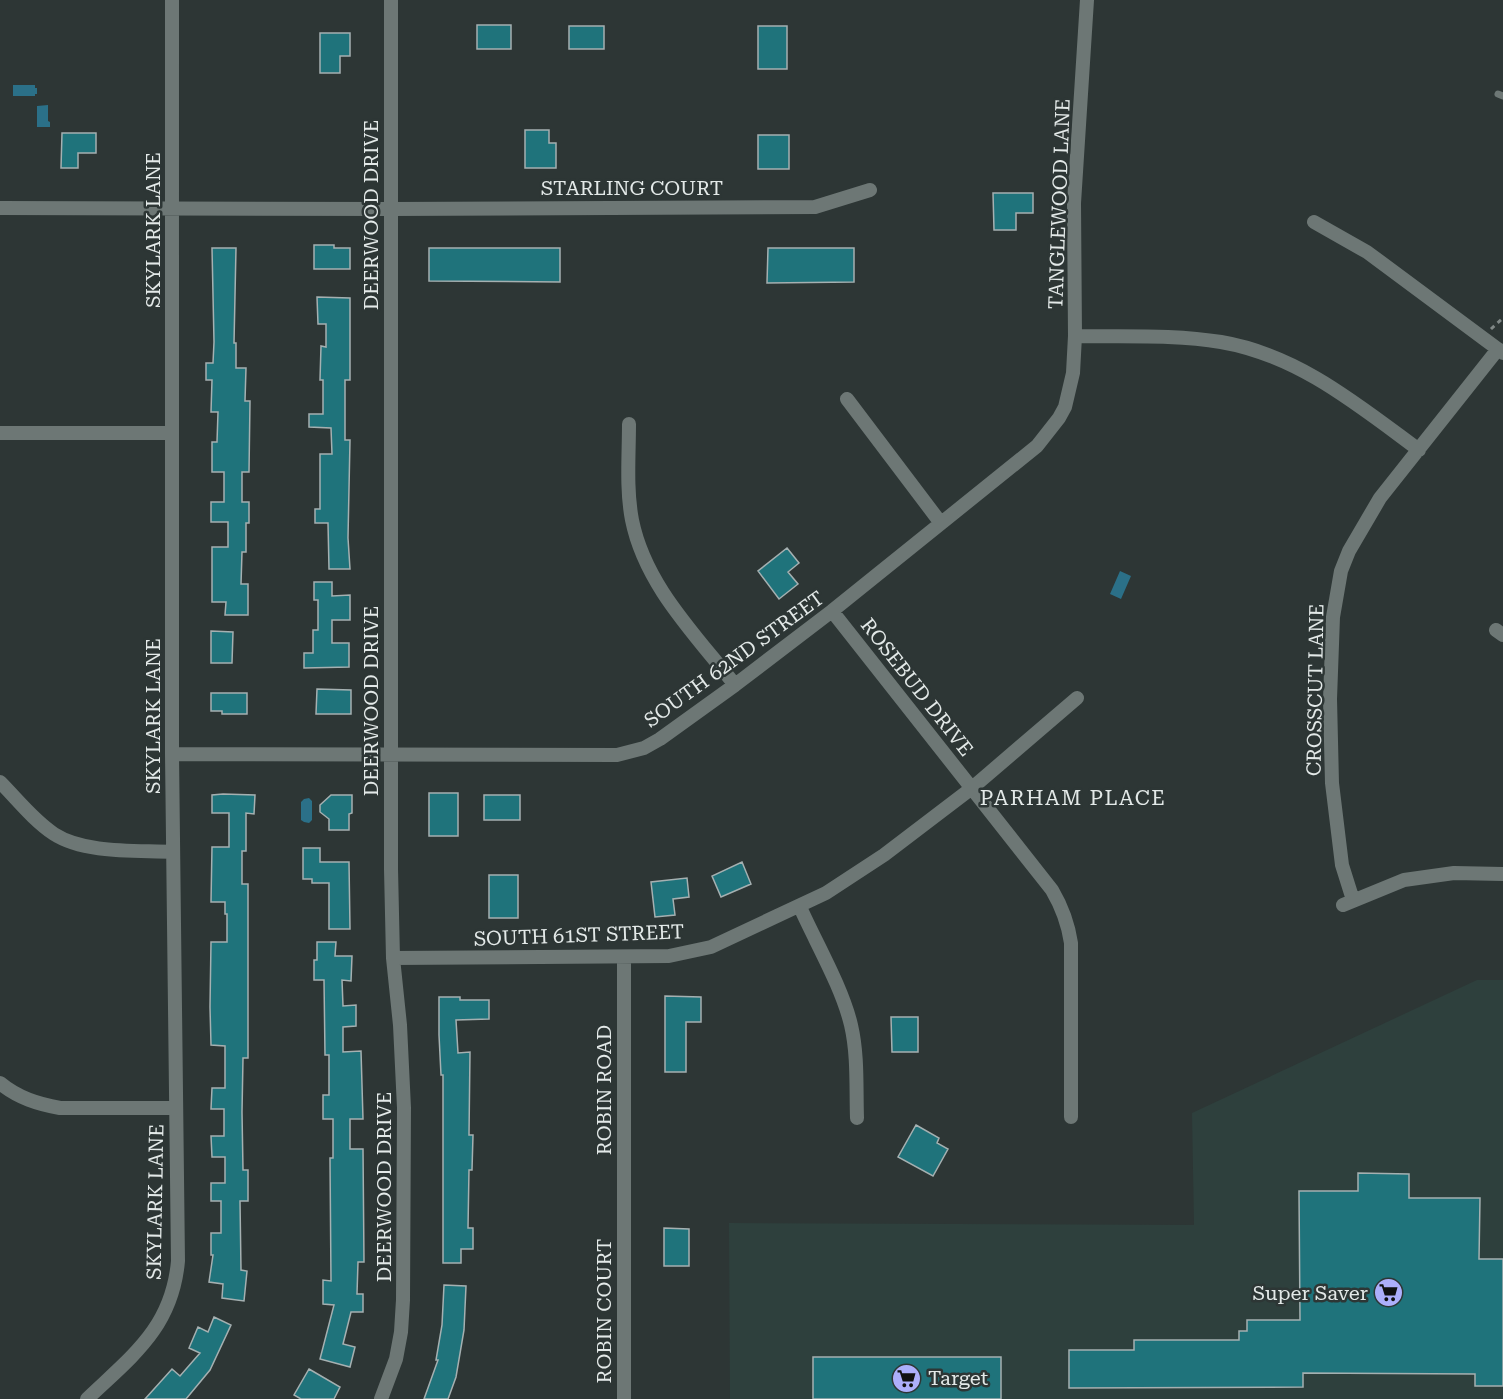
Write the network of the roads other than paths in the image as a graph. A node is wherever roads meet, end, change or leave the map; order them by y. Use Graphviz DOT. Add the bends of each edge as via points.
graph roads {
  1 [pos="172,0"];
  2 [pos="391,0"];
  3 [pos="1087,0"];
  4 [pos="870,190"];
  5 [pos="0,208"];
  6 [pos="172,208"];
  7 [pos="391,209"];
  8 [pos="1314,222"];
  9 [pos="1075,336"];
  10 [pos="1500,351"];
  11 [pos="847,399"];
  12 [pos="1065,407"];
  13 [pos="629,424"];
  14 [pos="0,433"];
  15 [pos="172,433"];
  16 [pos="1419,450"];
  17 [pos="940,522"];
  18 [pos="832,611"];
  19 [pos="735,685"];
  20 [pos="1077,698"];
  21 [pos="172,754"];
  22 [pos="391,754"];
  23 [pos="0,782"];
  24 [pos="972,788"];
  25 [pos="173,852"];
  26 [pos="1503,874"];
  27 [pos="800,907"];
  28 [pos="624,957"];
  29 [pos="393,958"];
  30 [pos="0,1083"];
  31 [pos="176,1108"];
  32 [pos="1071,1117"];
  33 [pos="857,1118"];
  34 [pos="623,1223"];
  35 [pos="87,1399"];
  36 [pos="381,1399"];
  37 [pos="624,1399"];
  1 -- 6 [label="street, SKYLARK LANE"];
  2 -- 7 [label="street, DEERWOOD DRIVE"];
  3 -- 9 [label="street, TANGLEWOOD LANE" via="1074,203"];
  4 -- 7 [label="street, STARLING COURT" via="815,207"];
  5 -- 6 [label="street, STARLING COURT"];
  6 -- 7 [label="street, STARLING COURT"];
  6 -- 15 [label="street, SKYLARK LANE"];
  7 -- 22 [label="street, DEERWOOD DRIVE"];
  8 -- 10 [label="street" via="1367,252"];
  9 -- 12 [label="street, TANGLEWOOD LANE" via="1073,373"];
  9 -- 16 [label="street" via="1185,338 1250,349 1295,366 1335,388"];
  10 -- 16 [label="street, CROSSCUT LANE"];
  11 -- 17 [label="street"];
  12 -- 17 [label="street, SOUTH 62ND STREET" via="1037,446"];
  13 -- 19 [label="street" via="631,517 645,565 659,589"];
  14 -- 15 [label="street"];
  15 -- 21 [label="street, SKYLARK LANE"];
  16 -- 26 [label="street, CROSSCUT LANE" via="1380,498 1349,550 1333,617 1332,783 1348,903 1404,880 1454,873"];
  17 -- 18 [label="street, SOUTH 62ND STREET"];
  18 -- 19 [label="street, SOUTH 62ND STREET"];
  18 -- 24 [label="street, ROSEBUD DRIVE"];
  19 -- 22 [label="street, SOUTH 62ND STREET" via="660,739 617,755"];
  20 -- 24 [label="street, SOUTH 61ST STREET"];
  21 -- 22 [label="street, SOUTH 62ND STREET"];
  21 -- 25 [label="street, SKYLARK LANE"];
  22 -- 29 [label="street, DEERWOOD DRIVE"];
  23 -- 25 [label="street" via="39,822 72,843"];
  24 -- 27 [label="street, SOUTH 61ST STREET" via="884,855"];
  24 -- 32 [label="street, ROSEBUD DRIVE" via="1052,890 1068,921"];
  25 -- 31 [label="street, SKYLARK LANE"];
  27 -- 28 [label="street, SOUTH 61ST STREET" via="711,947 669,956"];
  27 -- 33 [label="street" via="851,1024"];
  28 -- 29 [label="street, SOUTH 61ST STREET"];
  28 -- 34 [label="street, ROBIN ROAD"];
  29 -- 36 [label="street, DEERWOOD DRIVE" via="404,1108 404,1300 396,1359"];
  30 -- 31 [label="street" via="24,1098 60,1108"];
  31 -- 35 [label="street, SKYLARK LANE" via="178,1261 173,1293 164,1315 143,1346"];
  34 -- 37 [label="street, ROBIN COURT"];
}
